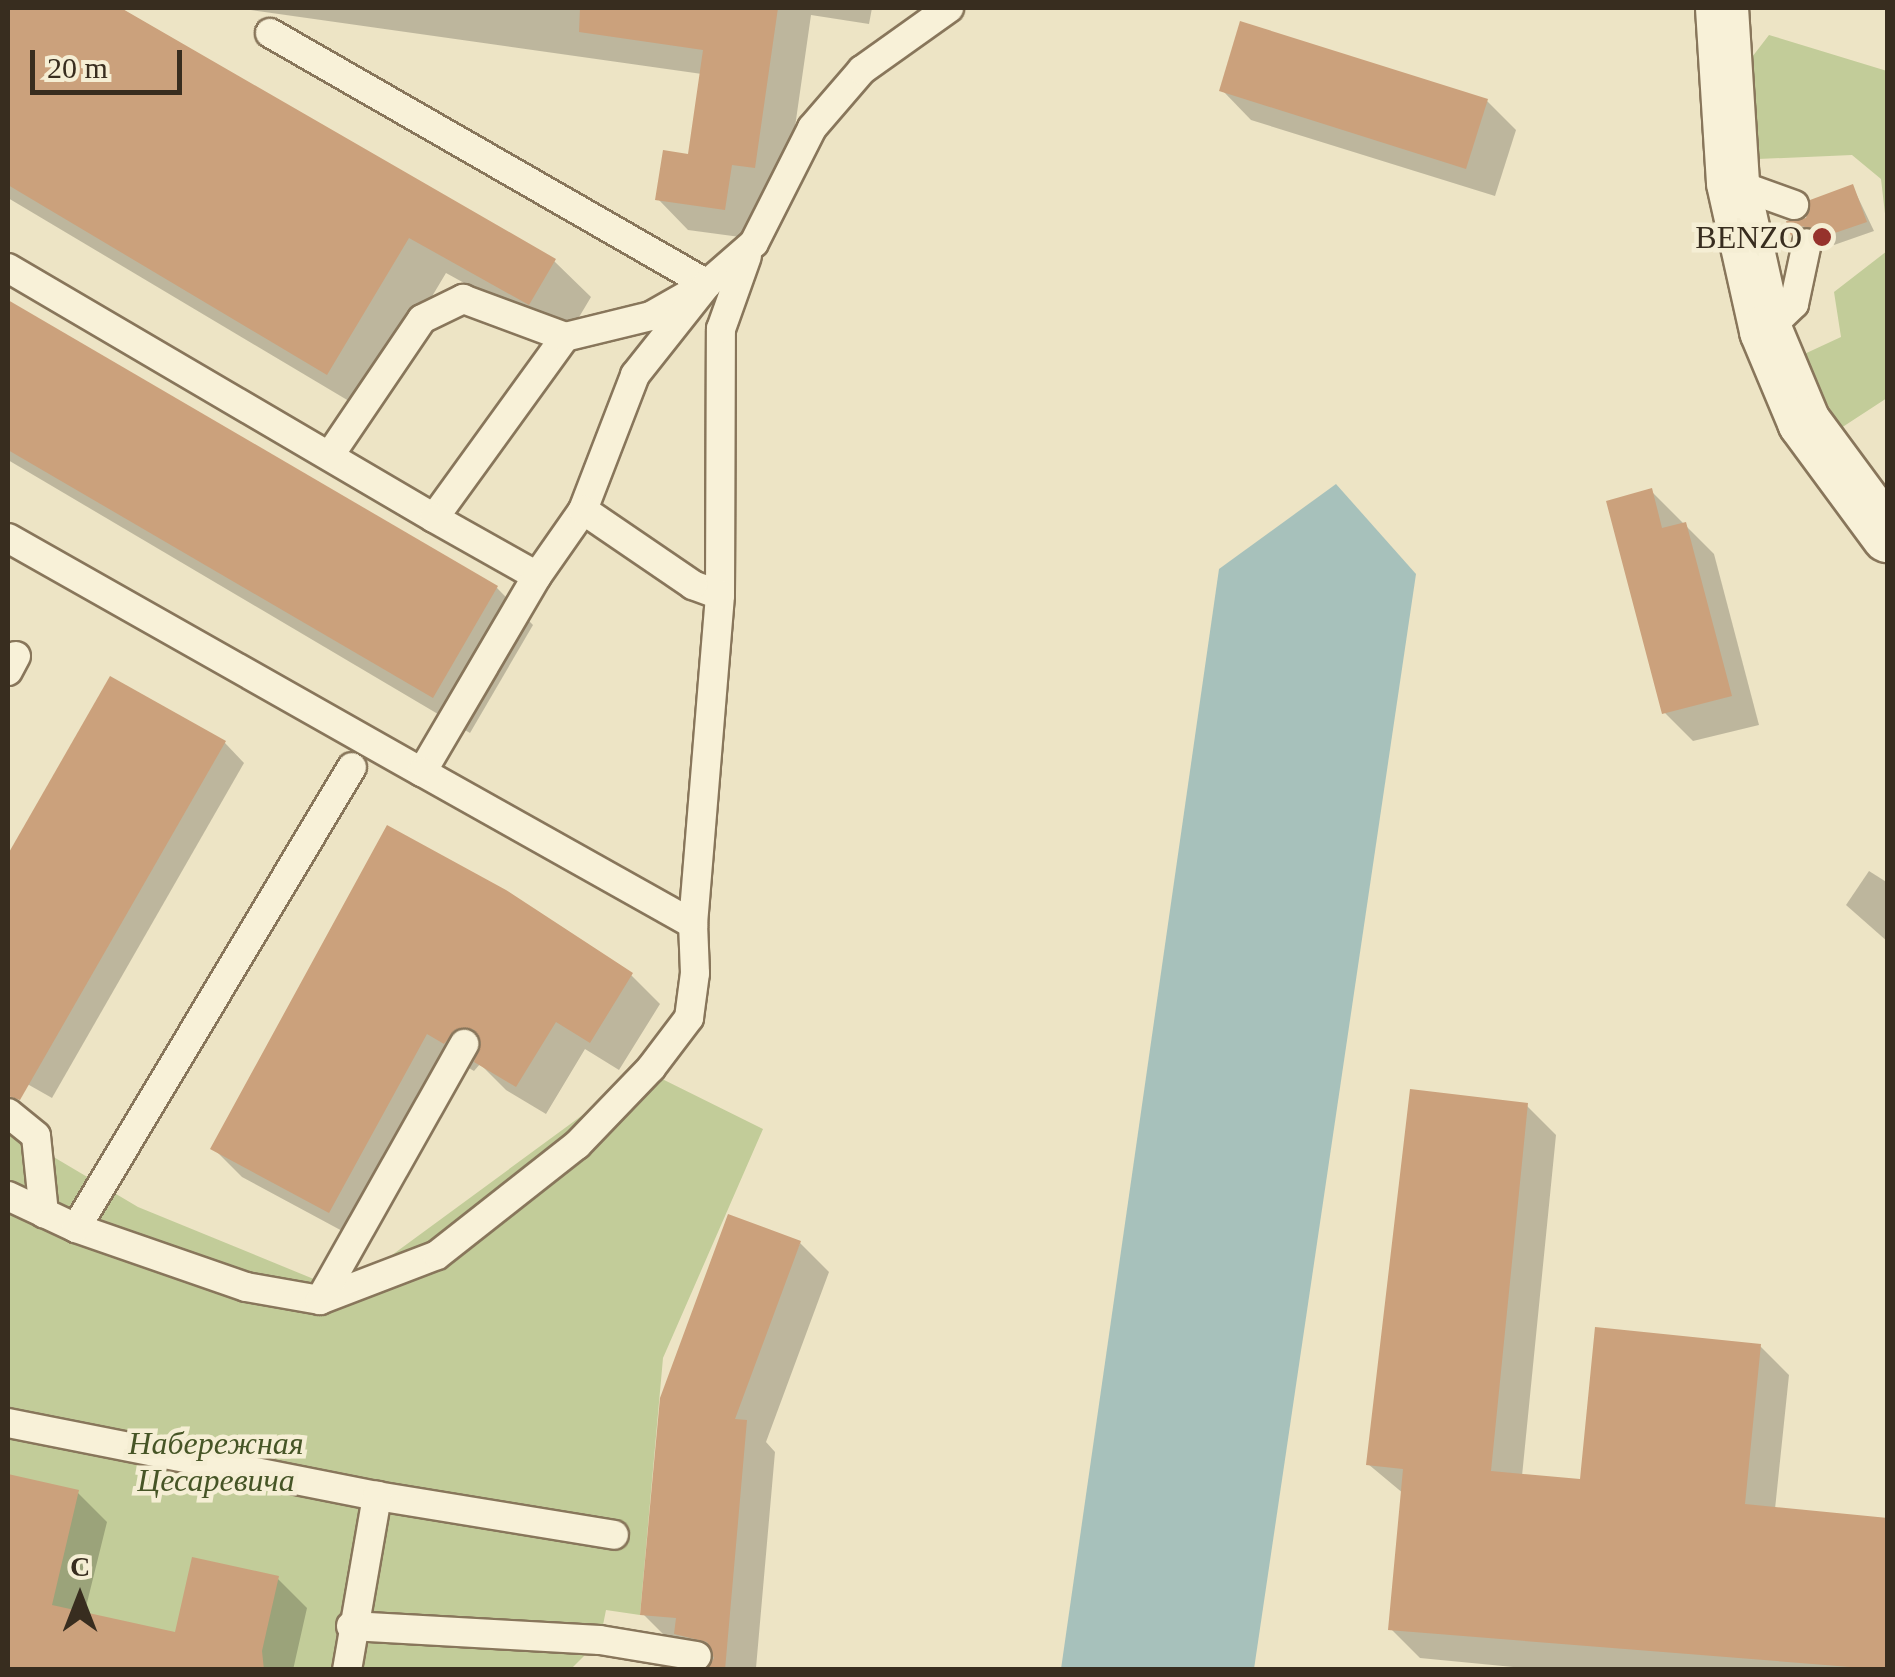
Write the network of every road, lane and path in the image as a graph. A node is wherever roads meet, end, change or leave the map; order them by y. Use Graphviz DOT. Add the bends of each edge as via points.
graph roads {
  1 [pos="949,8"];
  2 [pos="1722,8"];
  3 [pos="270,33"];
  4 [pos="1733,183"];
  5 [pos="1794,205"];
  6 [pos="754,243"];
  7 [pos="1807,243"];
  8 [pos="8,268"];
  9 [pos="707,284"];
  10 [pos="1766,331"];
  11 [pos="565,338"];
  12 [pos="330,455"];
  13 [pos="583,510"];
  14 [pos="434,518"];
  15 [pos="1887,536"];
  16 [pos="8,538"];
  17 [pos="536,576"];
  18 [pos="720,595"];
  19 [pos="352,767"];
  20 [pos="422,772"];
  21 [pos="693,924"];
  22 [pos="464,1044"];
  23 [pos="8,1113"];
  24 [pos="8,1196"];
  25 [pos="44,1214"];
  26 [pos="76,1228"];
  27 [pos="320,1300"];
  28 [pos="8,1423"];
  29 [pos="376,1496"];
  30 [pos="614,1535"];
  31 [pos="351,1626"];
  32 [pos="697,1656"];
  33 [pos="347,1670"];
  1 -- 6 [label="lane" via="862,70 812,128"];
  2 -- 4 [label="street"];
  3 -- 9 [label="lane"];
  4 -- 5 [label="lane"];
  4 -- 10 [label="street"];
  6 -- 9 [label="lane"];
  6 -- 18 [label="lane" via="721,329"];
  7 -- 10 [label="lane" via="1794,304"];
  8 -- 12 [label="lane"];
  9 -- 11 [label="lane" via="651,316"];
  9 -- 13 [label="lane" via="635,376"];
  10 -- 15 [label="street" via="1804,422"];
  11 -- 12 [label="lane" via="463,299 422,319"];
  11 -- 14 [label="lane"];
  12 -- 14 [label="lane"];
  13 -- 17 [label="lane"];
  13 -- 18 [label="lane"];
  14 -- 17 [label="lane"];
  16 -- 20 [label="lane"];
  17 -- 20 [label="lane"];
  18 -- 21 [label="lane"];
  19 -- 26 [label="lane"];
  20 -- 21 [label="lane"];
  21 -- 27 [label="lane" via="688,1018 577,1144 436,1255"];
  22 -- 27 [label="lane"];
  23 -- 25 [label="lane" via="36,1136"];
  24 -- 25 [label="lane"];
  25 -- 26 [label="lane"];
  26 -- 27 [label="lane" via="246,1287"];
  28 -- 29 [label="lane"];
  29 -- 30 [label="lane"];
  29 -- 31 [label="lane"];
  31 -- 32 [label="lane" via="600,1640"];
  31 -- 33 [label="lane"];
}
